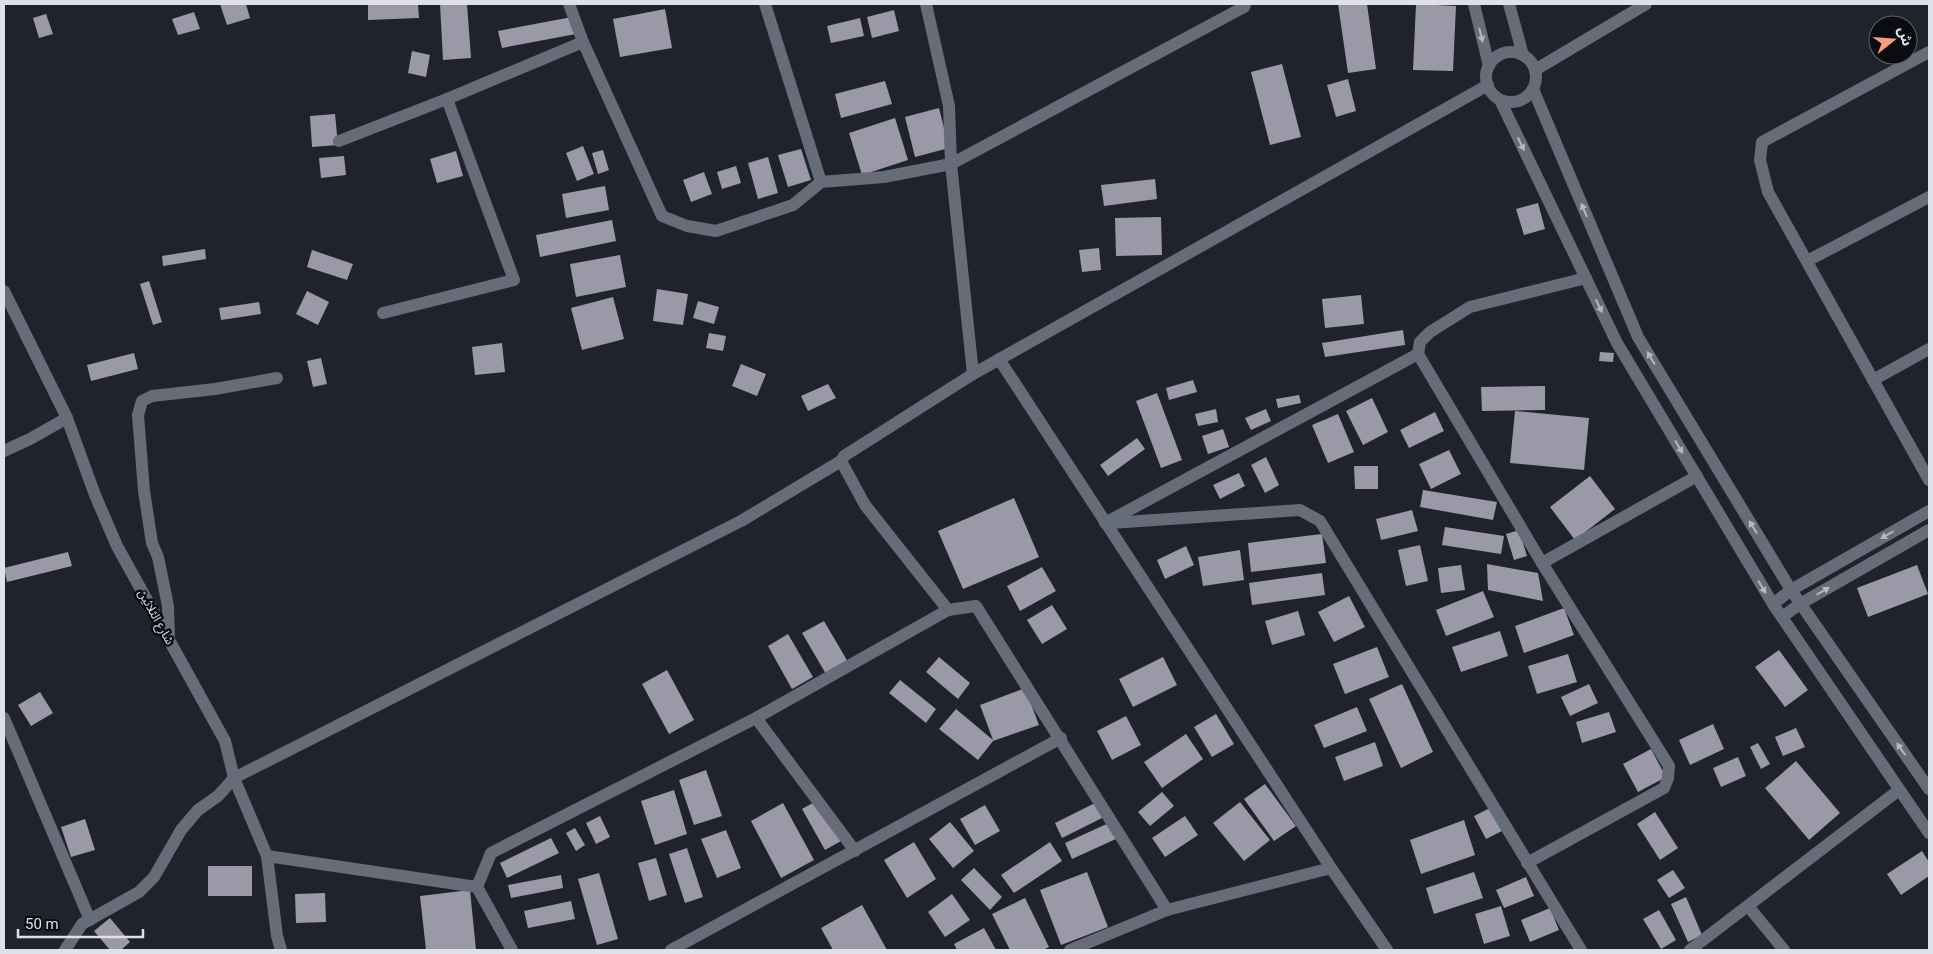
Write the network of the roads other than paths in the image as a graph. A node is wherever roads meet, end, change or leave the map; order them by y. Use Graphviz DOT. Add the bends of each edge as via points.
graph roads {
  1 [pos="569,4"];
  2 [pos="766,4"];
  3 [pos="926,4"];
  4 [pos="1245,4"];
  5 [pos="1474,4"];
  6 [pos="1508,4"];
  7 [pos="1646,4"];
  8 [pos="583,42"];
  9 [pos="1929,52"];
  10 [pos="1523,55"];
  11 [pos="1489,66"];
  12 [pos="1535,70"];
  13 [pos="1488,85"];
  14 [pos="1533,89"];
  15 [pos="447,99"];
  16 [pos="1500,100"];
  17 [pos="339,141"];
  18 [pos="951,164"];
  19 [pos="822,182"];
  20 [pos="1929,197"];
  21 [pos="1807,261"];
  22 [pos="1586,278"];
  23 [pos="4,291"];
  24 [pos="383,313"];
  25 [pos="1929,349"];
  26 [pos="1418,354"];
  27 [pos="999,359"];
  28 [pos="974,374"];
  29 [pos="277,378"];
  30 [pos="1873,380"];
  31 [pos="1666,383"];
  32 [pos="1649,396"];
  33 [pos="67,418"];
  34 [pos="4,451"];
  35 [pos="841,461"];
  36 [pos="1697,476"];
  37 [pos="1929,480"];
  38 [pos="1929,511"];
  39 [pos="1105,523"];
  40 [pos="1929,530"];
  41 [pos="1542,563"];
  42 [pos="1791,590"];
  43 [pos="1773,604"];
  44 [pos="1800,604"];
  45 [pos="948,610"];
  46 [pos="1782,617"];
  47 [pos="169,639"];
  48 [pos="4,718"];
  49 [pos="756,718"];
  50 [pos="1060,738"];
  51 [pos="234,778"];
  52 [pos="1929,789"];
  53 [pos="1899,790"];
  54 [pos="1929,833"];
  55 [pos="854,851"];
  56 [pos="267,856"];
  57 [pos="1528,864"];
  58 [pos="1331,868"];
  59 [pos="477,887"];
  60 [pos="1748,906"];
  61 [pos="1167,910"];
  62 [pos="90,920"];
  63 [pos="65,950"];
  64 [pos="281,950"];
  65 [pos="512,950"];
  66 [pos="672,950"];
  67 [pos="1070,950"];
  68 [pos="1387,950"];
  69 [pos="1581,950"];
  70 [pos="1690,950"];
  71 [pos="1784,950"];
  1 -- 8 [label="street"];
  2 -- 19 [label="street"];
  3 -- 18 [label="street" via="949,106"];
  4 -- 18 [label="street"];
  5 -- 11 [label="street, one-way"];
  6 -- 10 [label="street"];
  7 -- 12 [label="street"];
  8 -- 15 [label="street"];
  8 -- 19 [label="street" via="662,216 687,226 716,231 793,205"];
  9 -- 21 [label="street" via="1762,142 1760,160 1768,192"];
  10 -- 11 [label="street" via="1504,54"];
  10 -- 12 [label="street"];
  11 -- 13 [label="street" via="1486,75"];
  12 -- 14 [label="street"];
  13 -- 16 [label="street"];
  13 -- 27 [label="street"];
  14 -- 16 [label="street" via="1519,101"];
  31 -- 14 [label="street, one-way" via="1638,337"];
  15 -- 17 [label="street"];
  15 -- 24 [label="street" via="514,280"];
  16 -- 22 [label="street, one-way"];
  18 -- 19 [label="street" via="884,177"];
  18 -- 28 [label="street"];
  20 -- 21 [label="street"];
  21 -- 30 [label="street"];
  22 -- 26 [label="street" via="1470,307 1430,332 1420,342"];
  22 -- 32 [label="street, one-way" via="1617,343"];
  23 -- 33 [label="street, شارع الثلاثين"];
  25 -- 30 [label="street"];
  26 -- 39 [label="street"];
  26 -- 41 [label="street"];
  27 -- 28 [label="street"];
  27 -- 39 [label="street"];
  28 -- 35 [label="street" via="844,456"];
  29 -- 47 [label="street" via="152,396 142,401 138,415 144,491 152,543 168,606"];
  30 -- 37 [label="street"];
  31 -- 32 [label="street"];
  42 -- 31 [label="street, one-way"];
  32 -- 36 [label="street, one-way"];
  33 -- 34 [label="street"];
  33 -- 47 [label="street, شارع الثلاثين" via="118,546"];
  35 -- 45 [label="street" via="866,505"];
  35 -- 51 [label="street" via="741,521"];
  36 -- 41 [label="street"];
  36 -- 43 [label="street, one-way"];
  38 -- 42 [label="street, one-way"];
  39 -- 57 [label="street" via="1300,510 1320,521"];
  39 -- 58 [label="street"];
  44 -- 40 [label="street, one-way"];
  41 -- 57 [label="street" via="1669,766 1664,788"];
  42 -- 43 [label="street"];
  42 -- 44 [label="street"];
  43 -- 46 [label="street"];
  44 -- 46 [label="street"];
  52 -- 44 [label="street, one-way"];
  45 -- 49 [label="street"];
  45 -- 50 [label="street" via="976,606"];
  46 -- 53 [label="street"];
  47 -- 51 [label="street, شارع الثلاثين" via="225,741"];
  48 -- 62 [label="street"];
  49 -- 55 [label="street"];
  49 -- 59 [label="street" via="491,854"];
  50 -- 55 [label="street"];
  50 -- 61 [label="street"];
  51 -- 56 [label="street, شارع الثلاثين"];
  51 -- 62 [label="street" via="181,830 154,877 139,892"];
  53 -- 54 [label="street"];
  53 -- 60 [label="street"];
  55 -- 66 [label="street"];
  56 -- 59 [label="street"];
  56 -- 64 [label="street, شارع الثلاثين"];
  57 -- 69 [label="street"];
  58 -- 61 [label="street"];
  58 -- 68 [label="street"];
  59 -- 65 [label="street"];
  60 -- 70 [label="street"];
  60 -- 71 [label="street"];
  61 -- 67 [label="street"];
  62 -- 63 [label="street" via="82,924"];
}
